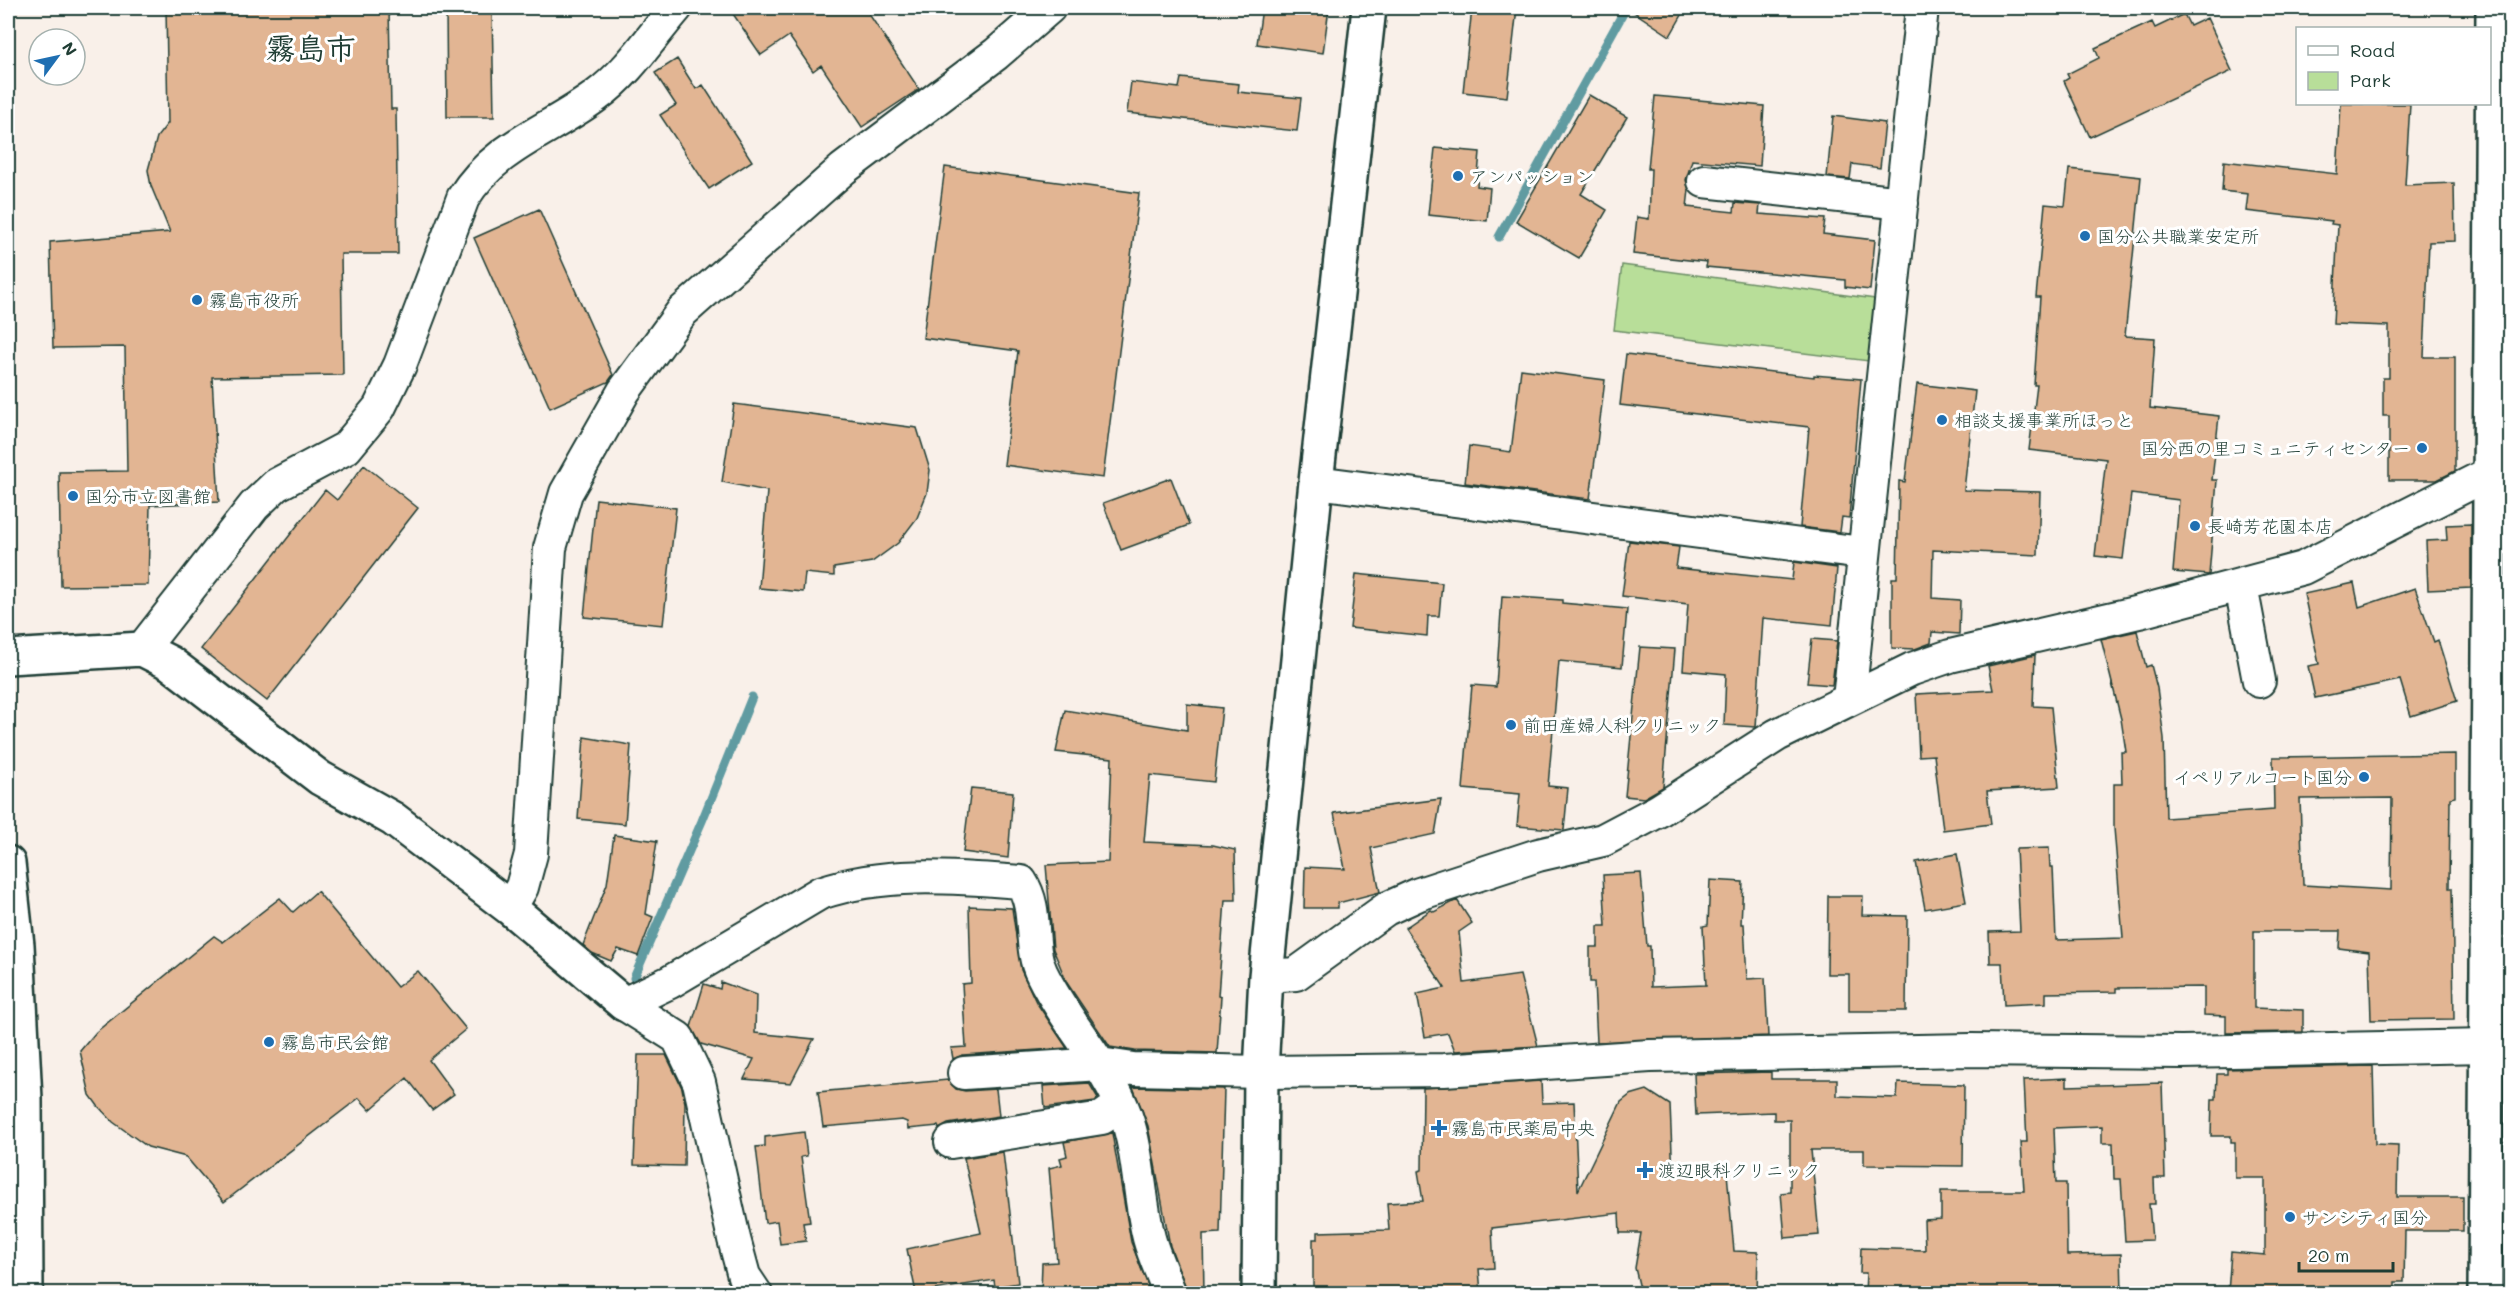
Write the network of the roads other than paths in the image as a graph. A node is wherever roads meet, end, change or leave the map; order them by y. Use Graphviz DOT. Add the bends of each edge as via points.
graph roads {
  1 [pos="676,8"];
  2 [pos="1049,8"];
  3 [pos="1369,8"];
  4 [pos="1922,8"];
  5 [pos="2493,8"];
  6 [pos="1704,181"];
  7 [pos="1902,203"];
  8 [pos="2501,467"];
  9 [pos="1316,482"];
  10 [pos="1862,553"];
  11 [pos="2241,586"];
  12 [pos="142,649"];
  13 [pos="8,657"];
  14 [pos="2259,681"];
  15 [pos="1848,699"];
  16 [pos="8,863"];
  17 [pos="510,908"];
  18 [pos="1266,976"];
  19 [pos="624,1004"];
  20 [pos="2489,1046"];
  21 [pos="1100,1064"];
  22 [pos="1261,1072"];
  23 [pos="964,1073"];
  24 [pos="1120,1105"];
  25 [pos="951,1142"];
  26 [pos="20,1278"];
  27 [pos="756,1293"];
  28 [pos="1170,1293"];
  29 [pos="1259,1293"];
  30 [pos="2486,1293"];
  1 -- 12 [label="street" via="623,72 597,96 496,158 475,179 463,198 400,365 379,408 346,448 276,485 254,506"];
  2 -- 17 [label="street" via="996,54 843,169 682,312 624,391 566,493 550,548 531,854 522,887"];
  3 -- 9 [label="street"];
  4 -- 7 [label="street"];
  5 -- 8 [label="street"];
  6 -- 7 [label="street"];
  7 -- 10 [label="street"];
  8 -- 11 [label="street" via="2302,568"];
  8 -- 20 [label="street"];
  9 -- 10 [label="street"];
  9 -- 18 [label="street"];
  10 -- 15 [label="street"];
  11 -- 14 [label="street"];
  11 -- 15 [label="street" via="1950,656"];
  12 -- 13 [label="street"];
  12 -- 17 [label="street" via="170,663 320,778 393,819"];
  15 -- 18 [label="street" via="1777,735 1658,811 1603,840 1538,855 1419,894 1386,909 1296,974"];
  16 -- 26 [label="street" via="17,945 25,1099"];
  17 -- 19 [label="street"];
  18 -- 22 [label="street"];
  19 -- 21 [label="street" via="670,982 820,893 848,884 930,875 1021,882 1029,894 1041,973"];
  19 -- 27 [label="street" via="678,1038 695,1073 736,1248 744,1276"];
  20 -- 22 [label="street" via="1650,1056 1444,1070"];
  20 -- 30 [label="street"];
  21 -- 22 [label="street" via="1133,1069"];
  21 -- 23 [label="street"];
  21 -- 24 [label="street"];
  22 -- 29 [label="street"];
  24 -- 25 [label="street" via="1102,1118"];
  24 -- 28 [label="street" via="1126,1117 1149,1239"];
}
